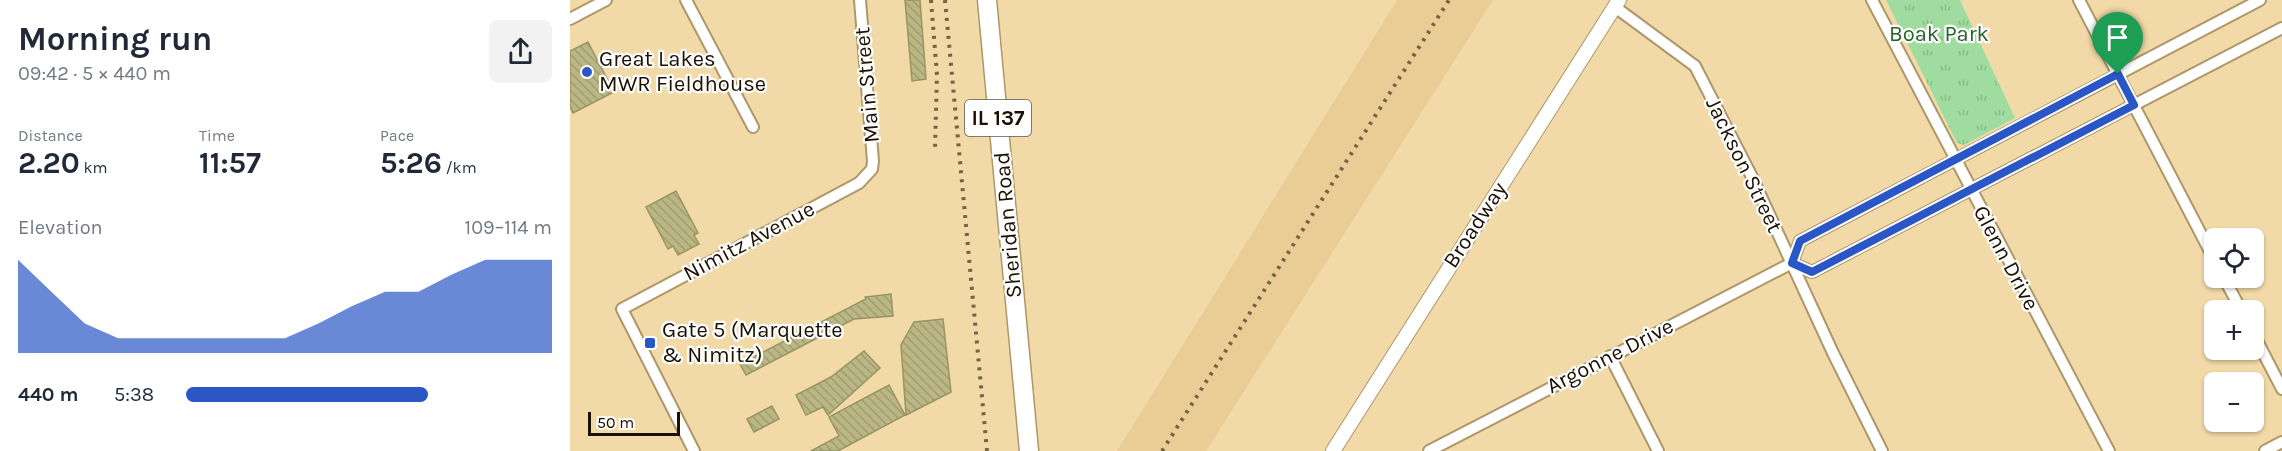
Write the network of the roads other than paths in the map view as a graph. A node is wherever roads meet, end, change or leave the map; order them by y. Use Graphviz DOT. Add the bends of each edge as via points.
graph roads {
  1 [pos="606,0"];
  2 [pos="686,0"];
  3 [pos="860,0"];
  4 [pos="987,0"];
  5 [pos="1872,0"];
  6 [pos="2079,0"];
  7 [pos="2260,0"];
  8 [pos="1617,4"];
  9 [pos="570,19"];
  10 [pos="2282,28"];
  11 [pos="2118,74"];
  12 [pos="2134,105"];
  13 [pos="753,127"];
  14 [pos="1955,160"];
  15 [pos="872,170"];
  16 [pos="1971,190"];
  17 [pos="2204,240"];
  18 [pos="1792,263"];
  19 [pos="2264,354"];
  20 [pos="1610,356"];
  21 [pos="2282,389"];
  22 [pos="2281,445"];
  23 [pos="1449,446"];
  24 [pos="694,451"];
  25 [pos="1029,451"];
  26 [pos="1332,451"];
  27 [pos="1429,451"];
  28 [pos="1658,451"];
  29 [pos="1882,451"];
  30 [pos="2109,451"];
  31 [pos="2265,451"];
  1 -- 9 [label="street"];
  2 -- 13 [label="street"];
  3 -- 15 [label="street, Main Street"];
  4 -- 25 [label="highway, Sheridan Road / IL 137"];
  5 -- 14 [label="street, Glenn Drive"];
  6 -- 11 [label="street"];
  7 -- 11 [label="street"];
  8 -- 18 [label="street, Jackson Street" via="1695,66"];
  8 -- 26 [label="street, Broadway"];
  10 -- 12 [label="street"];
  11 -- 12 [label="street"];
  11 -- 14 [label="street"];
  12 -- 16 [label="street"];
  12 -- 17 [label="street"];
  14 -- 16 [label="street, Glenn Drive"];
  14 -- 18 [label="street" via="1800,241"];
  15 -- 24 [label="street, Nimitz Avenue" via="859,183 622,309"];
  16 -- 18 [label="street" via="1812,272"];
  16 -- 30 [label="street, Glenn Drive"];
  18 -- 20 [label="street, Argonne Drive"];
  18 -- 29 [label="street, Jackson Street"];
  19 -- 21 [label="street"];
  20 -- 23 [label="street, Argonne Drive"];
  20 -- 28 [label="street"];
  22 -- 31 [label="street"];
  23 -- 27 [label="street, Argonne Drive"];
}
